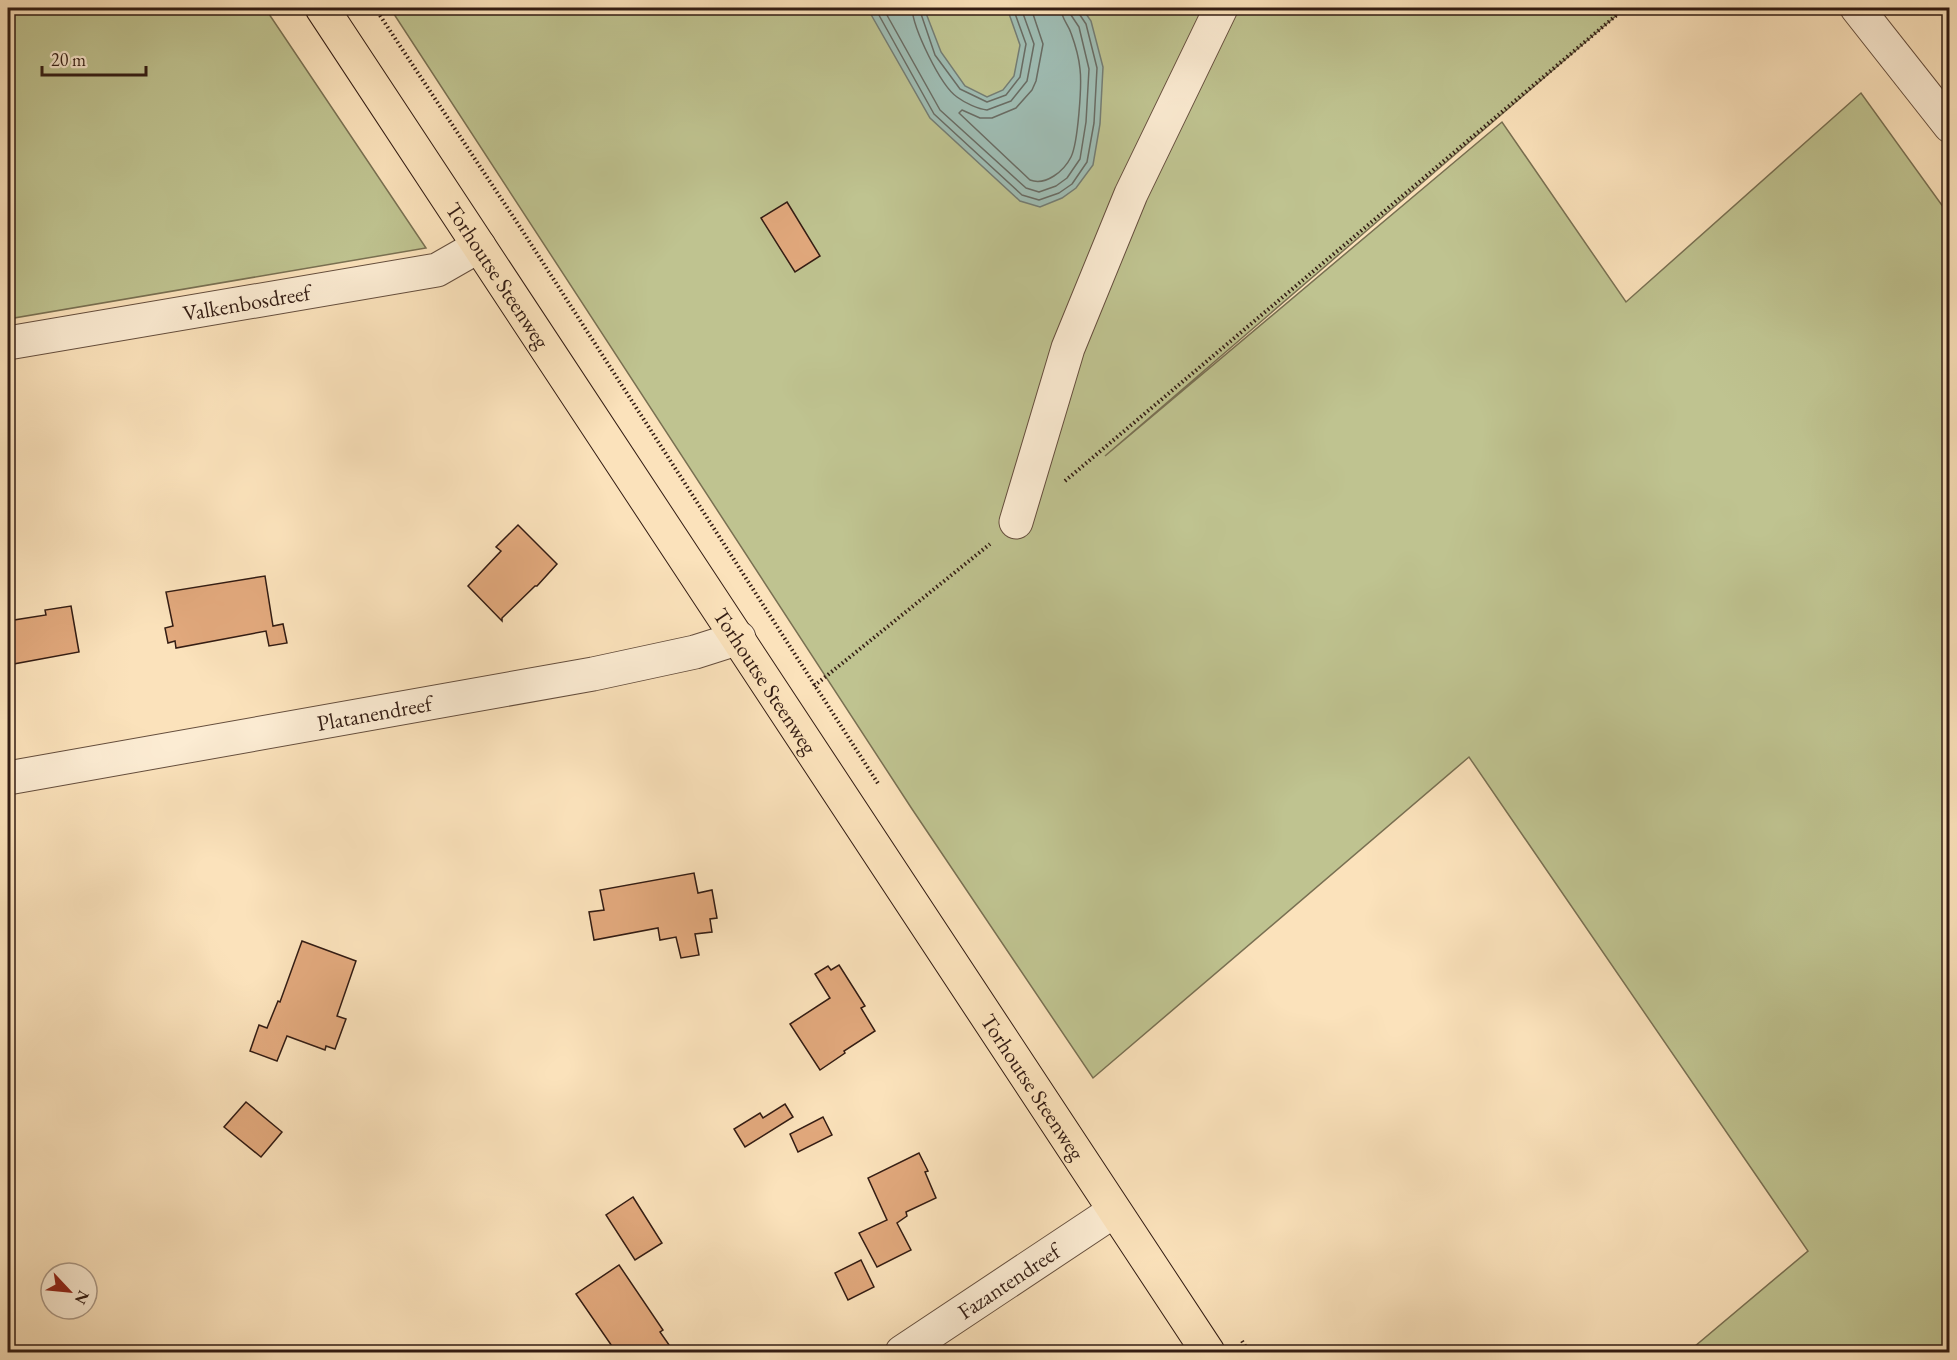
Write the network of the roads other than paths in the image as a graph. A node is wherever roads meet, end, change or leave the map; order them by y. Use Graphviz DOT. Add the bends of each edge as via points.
graph roads {
  1 [pos="322,8"];
  2 [pos="1221,8"];
  3 [pos="1857,8"];
  4 [pos="1950,126"];
  5 [pos="479,246"];
  6 [pos="8,344"];
  7 [pos="1017,522"];
  8 [pos="739,638"];
  9 [pos="8,778"];
  10 [pos="1114,1211"];
  11 [pos="902,1353"];
  12 [pos="1208,1353"];
  1 -- 5 [label="main road, Torhoutse Steenweg"];
  2 -- 7 [label="street" via="1131,194 1068,348"];
  3 -- 4 [label="street"];
  5 -- 6 [label="street, Valkenbosdreef" via="437,270"];
  5 -- 8 [label="main road, Torhoutse Steenweg"];
  8 -- 9 [label="street, Platanendreef" via="695,652 593,674"];
  8 -- 10 [label="main road, Torhoutse Steenweg"];
  10 -- 11 [label="street, Fazantendreef"];
  10 -- 12 [label="main road, Torhoutse Steenweg"];
}
